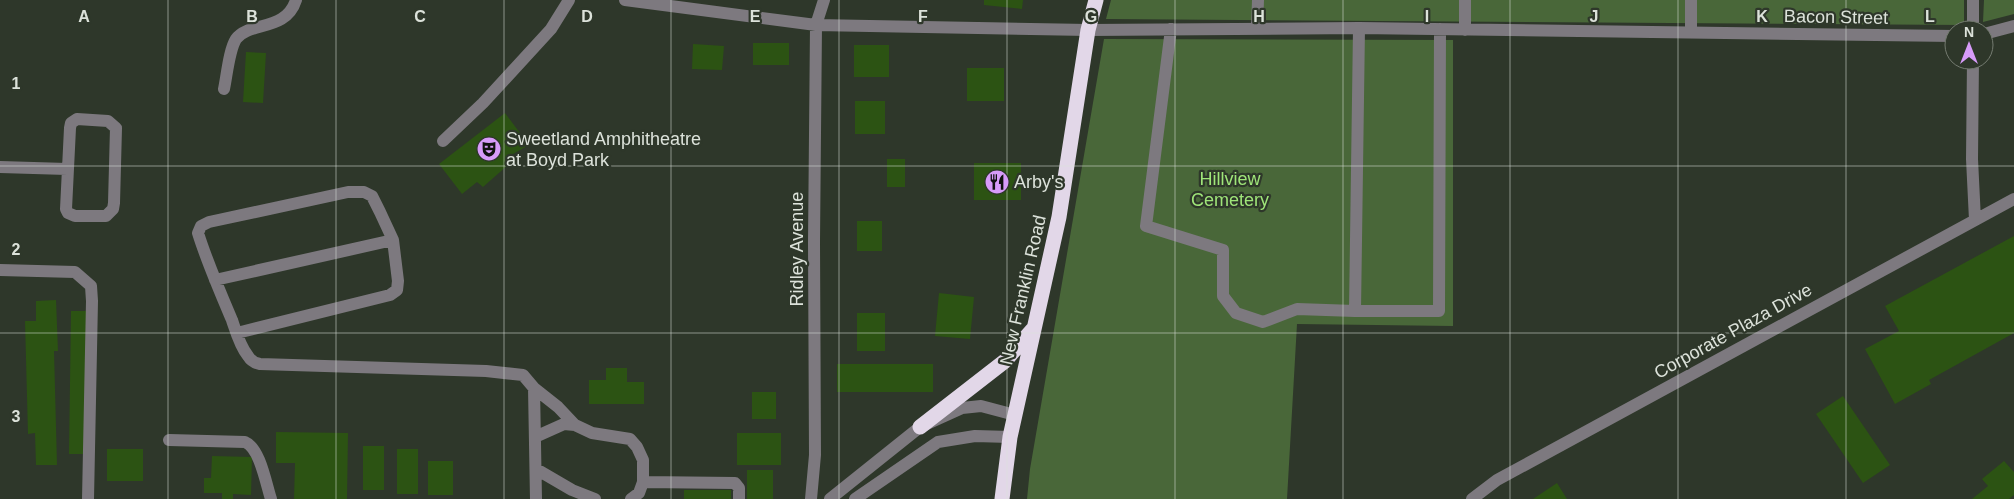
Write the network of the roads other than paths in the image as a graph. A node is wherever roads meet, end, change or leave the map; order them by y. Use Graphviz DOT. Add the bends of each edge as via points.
graph roads {
  1 [pos="296,0"];
  2 [pos="569,0"];
  3 [pos="625,0"];
  4 [pos="824,0"];
  5 [pos="1096,0"];
  6 [pos="1258,0"];
  7 [pos="1466,0"];
  8 [pos="1691,0"];
  9 [pos="1973,0"];
  10 [pos="1973,20"];
  11 [pos="816,25"];
  12 [pos="2014,26"];
  13 [pos="1359,28"];
  14 [pos="1257,29"];
  15 [pos="1440,29"];
  16 [pos="1088,30"];
  17 [pos="1171,30"];
  18 [pos="1466,30"];
  19 [pos="1994,31"];
  20 [pos="1691,33"];
  21 [pos="1944,36"];
  22 [pos="1973,70"];
  23 [pos="224,89"];
  24 [pos="443,141"];
  25 [pos="0,167"];
  26 [pos="67,169"];
  27 [pos="2014,199"];
  28 [pos="1975,220"];
  29 [pos="393,240"];
  30 [pos="0,270"];
  31 [pos="215,280"];
  32 [pos="1355,311"];
  33 [pos="1035,327"];
  34 [pos="237,332"];
  35 [pos="534,388"];
  36 [pos="1015,415"];
  37 [pos="575,425"];
  38 [pos="920,428"];
  39 [pos="535,437"];
  40 [pos="1010,437"];
  41 [pos="169,440"];
  42 [pos="536,469"];
  43 [pos="643,482"];
  44 [pos="88,499"];
  45 [pos="271,499"];
  46 [pos="536,499"];
  47 [pos="595,499"];
  48 [pos="631,499"];
  49 [pos="739,499"];
  50 [pos="811,499"];
  51 [pos="830,499"];
  52 [pos="855,499"];
  53 [pos="1002,499"];
  54 [pos="1472,499"];
  1 -- 23 [label="street" via="281,19 237,38"];
  2 -- 24 [label="street" via="551,29"];
  3 -- 11 [label="street, Bacon Street"];
  4 -- 11 [label="street, Ridley Avenue"];
  5 -- 16 [label="highway, New Franklin Road"];
  6 -- 14 [label="street"];
  7 -- 18 [label="street"];
  8 -- 20 [label="street"];
  9 -- 10 [label="street"];
  11 -- 16 [label="street, Bacon Street"];
  11 -- 50 [label="street, Ridley Avenue" via="815,455"];
  12 -- 19 [label="street"];
  13 -- 14 [label="street, Bacon Street"];
  13 -- 15 [label="street, Bacon Street"];
  13 -- 32 [label="street"];
  14 -- 17 [label="street, Bacon Street"];
  15 -- 18 [label="street, Bacon Street"];
  15 -- 32 [label="street" via="1439,311"];
  16 -- 17 [label="street, Bacon Street"];
  16 -- 33 [label="highway, New Franklin Road" via="1059,217"];
  17 -- 32 [label="street" via="1146,226 1224,250 1224,296 1236,313 1263,322 1297,309"];
  18 -- 20 [label="street, Bacon Street"];
  20 -- 21 [label="street, Bacon Street"];
  22 -- 28 [label="street"];
  25 -- 26 [label="street"];
  26 -- 26 [label="street" via="68,213 106,216 111,212 116,132 112,123 74,120 70,128"];
  27 -- 28 [label="street, Corporate Plaza Drive"];
  28 -- 54 [label="street, Corporate Plaza Drive" via="1496,480"];
  29 -- 31 [label="street"];
  29 -- 31 [label="street" via="372,196 364,192 348,192 209,222 201,226 198,233"];
  29 -- 34 [label="street" via="398,281 397,290 390,295"];
  30 -- 44 [label="street" via="75,272 91,286"];
  31 -- 34 [label="street"];
  33 -- 36 [label="highway, New Franklin Road"];
  33 -- 38 [label="highway" via="1005,361"];
  34 -- 35 [label="street" via="246,355 260,364 510,372 523,375"];
  35 -- 37 [label="street" via="558,406"];
  35 -- 39 [label="street"];
  36 -- 38 [label="street" via="981,406 962,408"];
  36 -- 40 [label="highway, New Franklin Road"];
  37 -- 39 [label="street" via="564,424"];
  37 -- 43 [label="street" via="592,433 630,439 642,460"];
  38 -- 51 [label="street"];
  39 -- 42 [label="street"];
  40 -- 52 [label="street" via="975,436 938,442"];
  40 -- 53 [label="highway, New Franklin Road"];
  41 -- 45 [label="street" via="251,444"];
  42 -- 46 [label="street"];
  42 -- 47 [label="street"];
  43 -- 48 [label="street" via="639,493"];
  43 -- 49 [label="street" via="735,483 740,488"];
}
